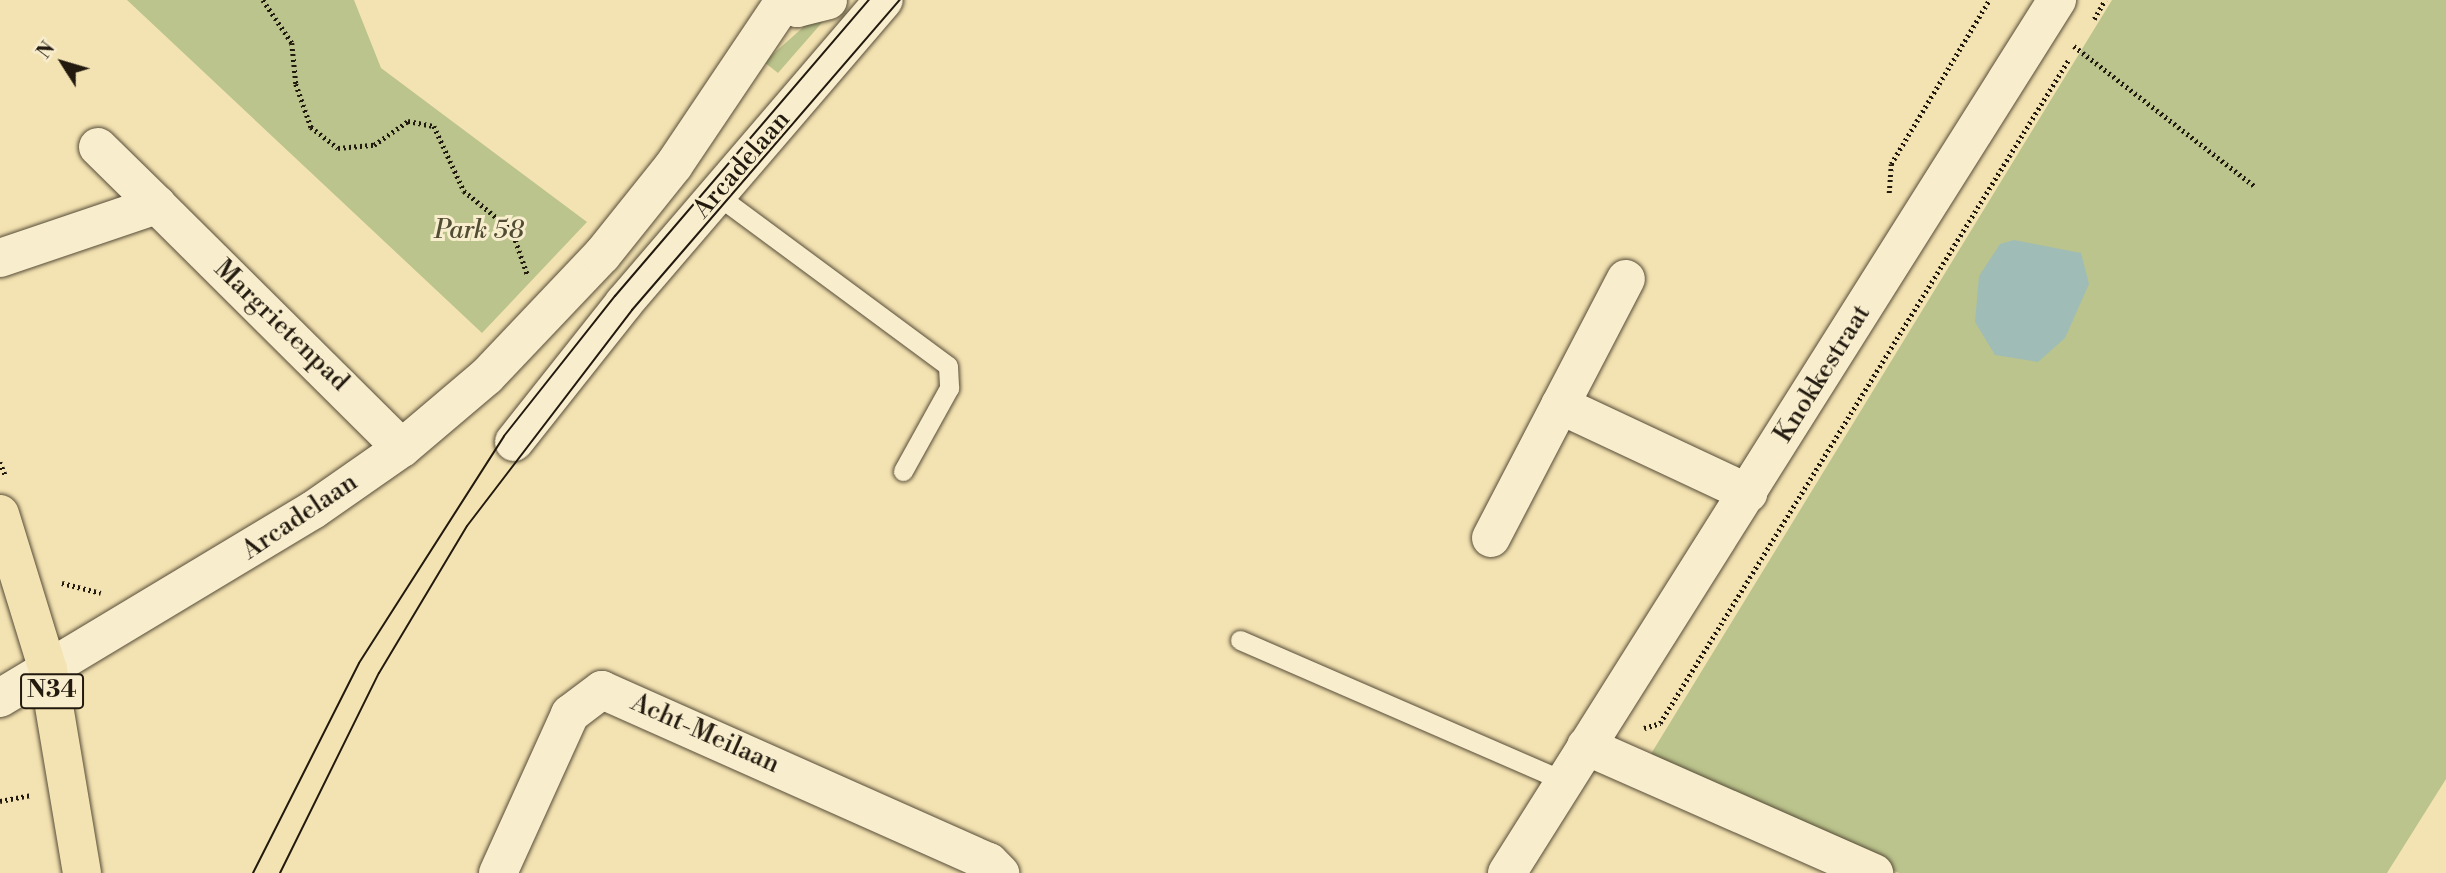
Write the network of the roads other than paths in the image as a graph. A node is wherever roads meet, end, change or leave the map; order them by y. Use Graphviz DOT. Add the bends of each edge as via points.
graph roads {
  1 [pos="828,0"];
  2 [pos="884,0"];
  3 [pos="2057,0"];
  4 [pos="784,1"];
  5 [pos="98,147"];
  6 [pos="717,195"];
  7 [pos="157,205"];
  8 [pos="0,258"];
  9 [pos="1626,279"];
  10 [pos="541,321"];
  11 [pos="579,367"];
  12 [pos="1560,405"];
  13 [pos="514,442"];
  14 [pos="402,448"];
  15 [pos="903,471"];
  16 [pos="1748,493"];
  17 [pos="0,514"];
  18 [pos="1491,538"];
  19 [pos="1240,640"];
  20 [pos="48,670"];
  21 [pos="0,698"];
  22 [pos="1586,746"];
  23 [pos="1564,781"];
  24 [pos="82,873"];
  25 [pos="498,873"];
  26 [pos="1000,873"];
  27 [pos="1507,873"];
  28 [pos="1874,873"];
  1 -- 4 [label="street, Arcadelaan" via="797,8"];
  2 -- 6 [label="street, Arcadelaan"];
  3 -- 16 [label="street, Knokkestraat"];
  4 -- 10 [label="street, Arcadelaan" via="691,143"];
  5 -- 7 [label="street, Margrietenpad"];
  6 -- 11 [label="street, Arcadelaan"];
  6 -- 15 [label="lane" via="948,366 949,388"];
  7 -- 8 [label="street"];
  7 -- 14 [label="street, Margrietenpad"];
  9 -- 12 [label="street"];
  10 -- 11 [label="street"];
  10 -- 14 [label="street, Arcadelaan"];
  11 -- 13 [label="street, Arcadelaan"];
  12 -- 16 [label="street"];
  12 -- 18 [label="street"];
  14 -- 20 [label="street, Arcadelaan" via="228,565"];
  16 -- 22 [label="street, Knokkestraat"];
  17 -- 20 [label="main road, N34"];
  19 -- 23 [label="lane"];
  20 -- 21 [label="street, Arcadelaan"];
  20 -- 24 [label="main road, N34"];
  22 -- 23 [label="street, Knokkestraat"];
  22 -- 28 [label="street"];
  23 -- 27 [label="street, Knokkestraat"];
  25 -- 26 [label="street, Acht-Meilaan" via="570,714 602,690 989,862"];
}
